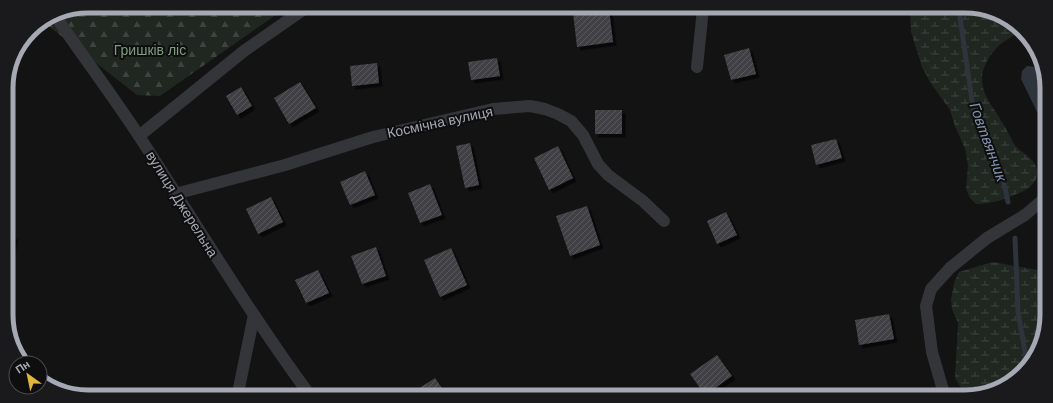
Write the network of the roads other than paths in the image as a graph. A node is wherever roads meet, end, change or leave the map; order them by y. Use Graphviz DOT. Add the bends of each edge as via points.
graph roads {
  1 [pos="298,13"];
  2 [pos="703,13"];
  3 [pos="58,20"];
  4 [pos="697,68"];
  5 [pos="139,136"];
  6 [pos="175,194"];
  7 [pos="1040,202"];
  8 [pos="664,221"];
  9 [pos="254,315"];
  10 [pos="239,390"];
  11 [pos="306,390"];
  12 [pos="943,390"];
  1 -- 5 [label="street" via="244,51"];
  2 -- 4 [label="street"];
  3 -- 5 [label="street, вулиця Джерельна"];
  5 -- 6 [label="street, вулиця Джерельна"];
  6 -- 8 [label="street, Космічна вулиця" via="285,165 373,137 493,109 530,106 558,114 571,121 583,135 598,164 608,175 643,201"];
  6 -- 9 [label="street, вулиця Джерельна"];
  7 -- 12 [label="street" via="1025,215 987,238 950,268 931,289 926,306 932,352"];
  9 -- 10 [label="street"];
  9 -- 11 [label="street, вулиця Джерельна"];
}
